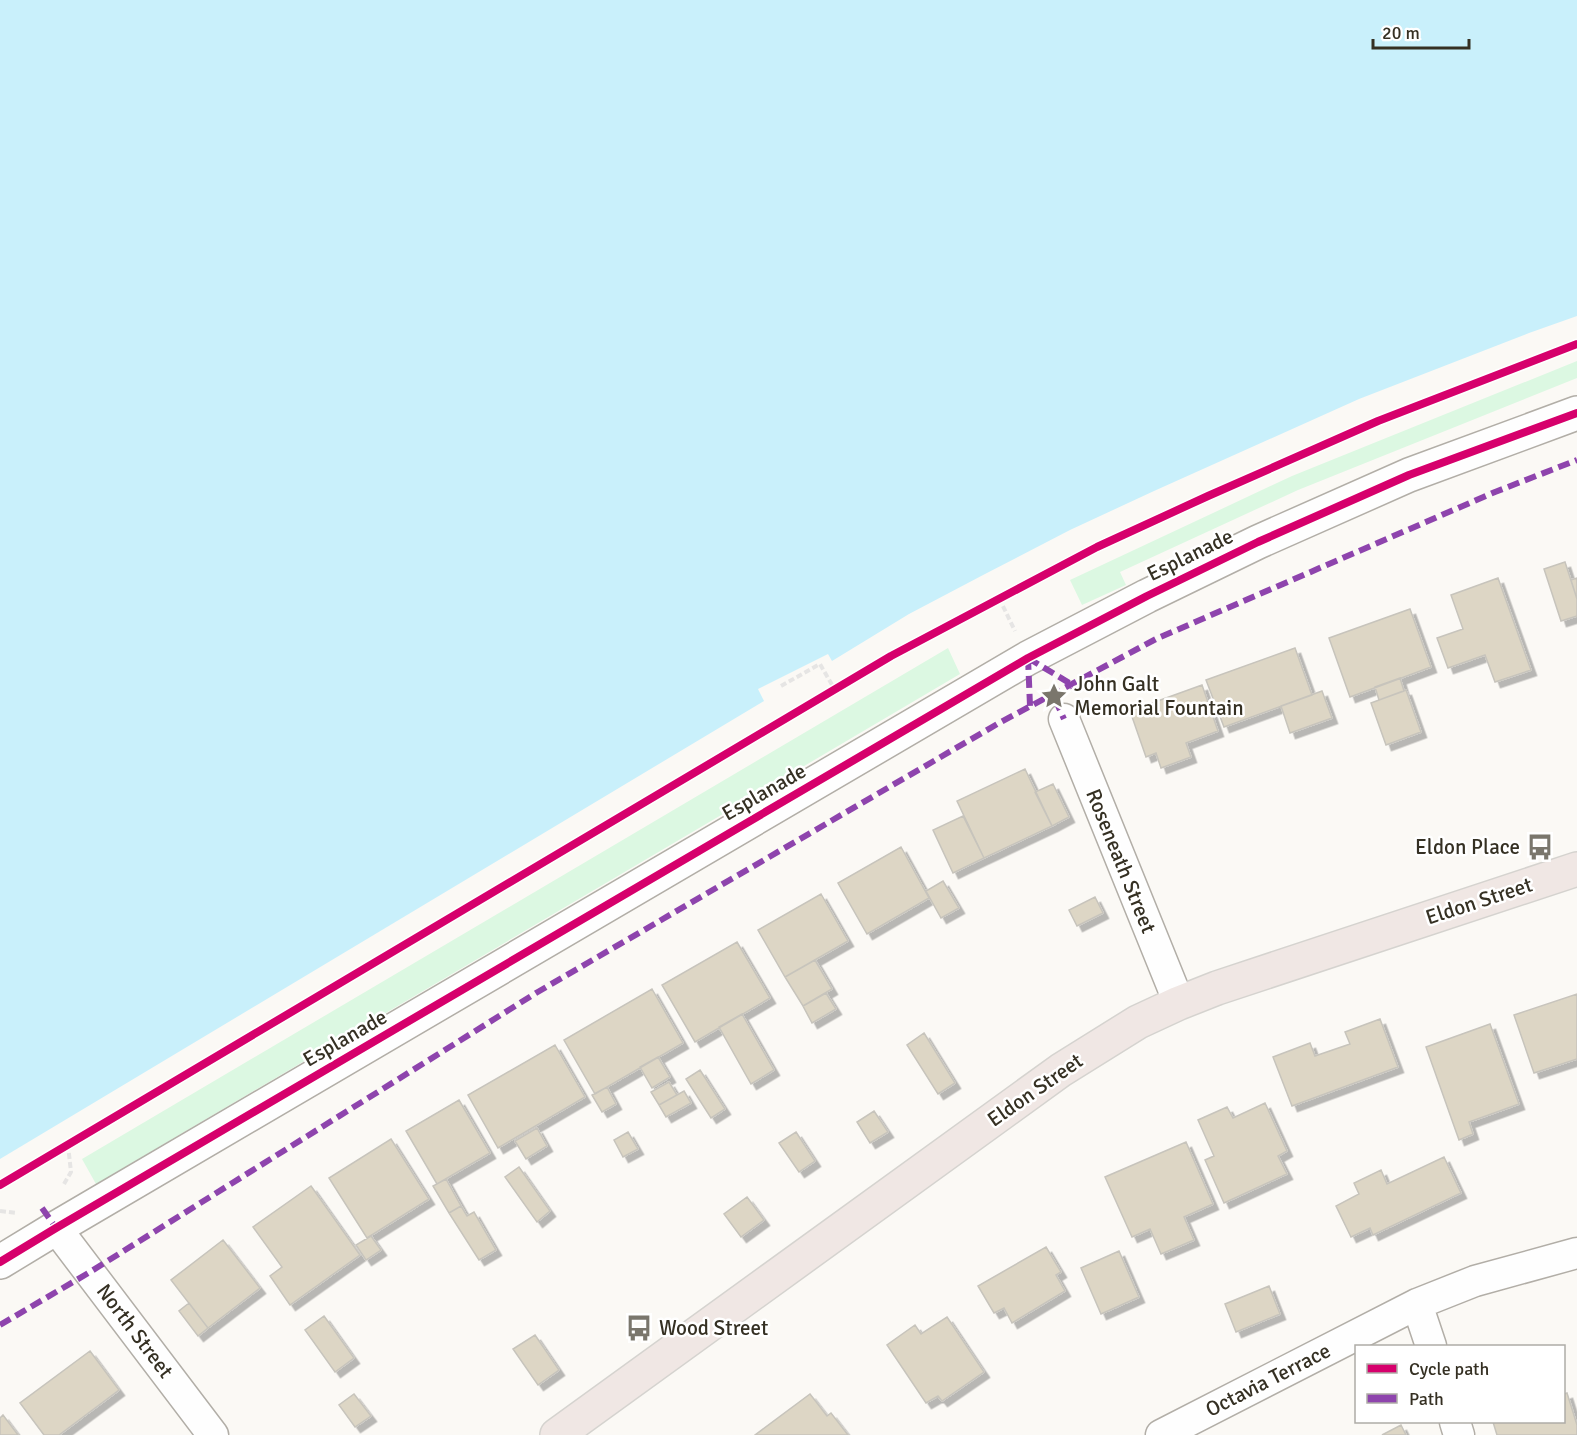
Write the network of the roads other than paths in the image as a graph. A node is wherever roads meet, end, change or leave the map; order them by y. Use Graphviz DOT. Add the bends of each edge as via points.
graph roads {
  1 [pos="1577,413"];
  2 [pos="1064,719"];
  3 [pos="1577,869"];
  4 [pos="1179,1003"];
  5 [pos="56,1228"];
  6 [pos="1577,1253"];
  7 [pos="0,1262"];
  8 [pos="1417,1304"];
  9 [pos="1430,1345"];
  10 [pos="213,1435"];
  11 [pos="557,1435"];
  12 [pos="1161,1435"];
  1 -- 5 [label="street, Esplanade" via="1409,475 1258,542 1028,658"];
  2 -- 4 [label="street, Roseneath Street"];
  3 -- 4 [label="main road, Eldon Street"];
  4 -- 11 [label="main road, Eldon Street" via="1138,1022 1061,1070"];
  5 -- 7 [label="street, Esplanade"];
  5 -- 10 [label="street, North Street"];
  6 -- 8 [label="street, Octavia Terrace" via="1475,1281"];
  8 -- 9 [label="street"];
  8 -- 12 [label="street, Octavia Terrace"];
}
